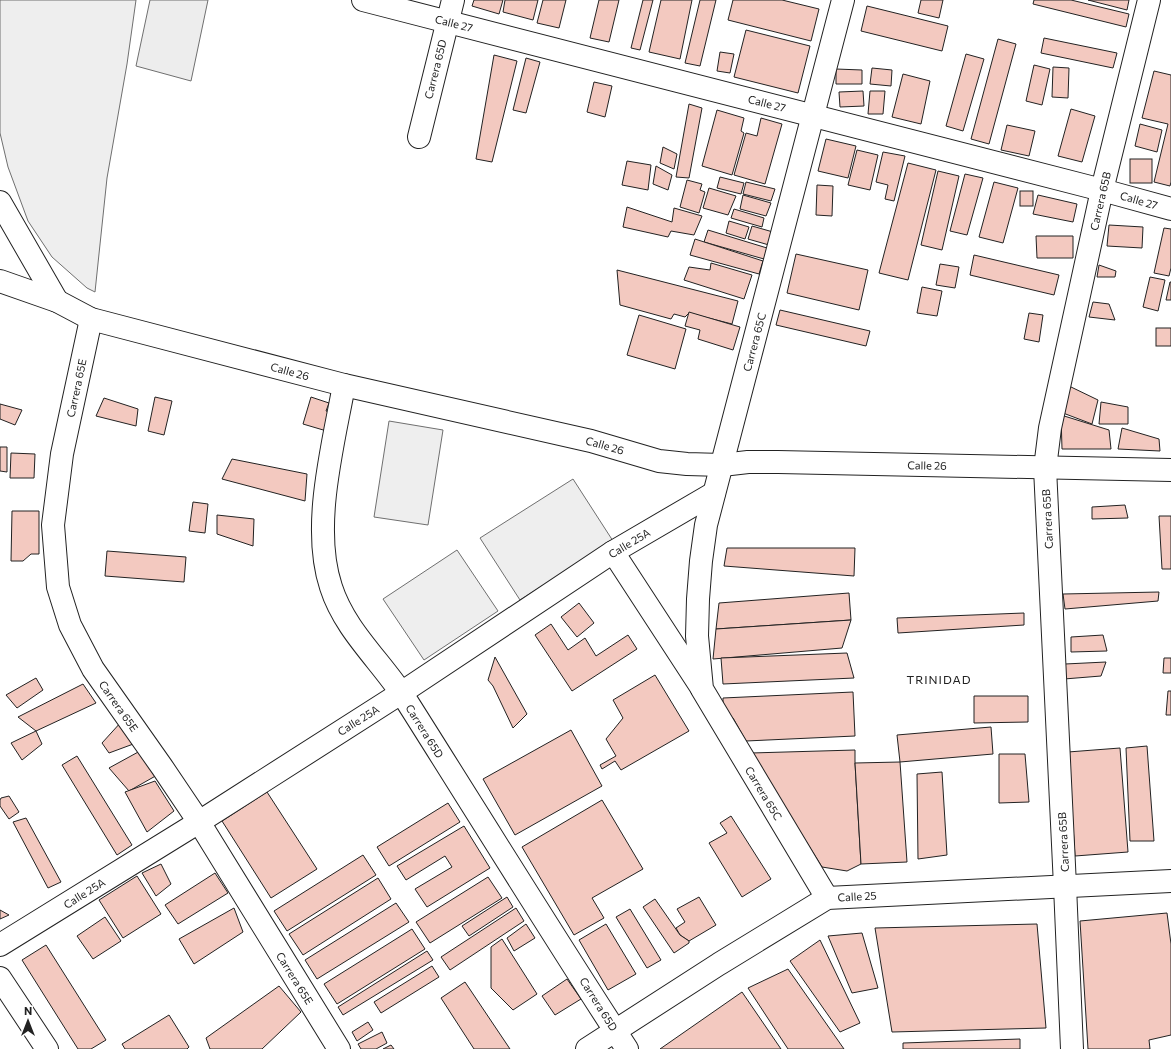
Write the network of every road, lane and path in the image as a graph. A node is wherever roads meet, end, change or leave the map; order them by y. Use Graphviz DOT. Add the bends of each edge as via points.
graph roads {
  1 [pos="363,0"];
  2 [pos="453,0"];
  3 [pos="843,0"];
  4 [pos="1149,0"];
  5 [pos="447,22"];
  6 [pos="814,115"];
  7 [pos="419,137"];
  8 [pos="1102,190"];
  9 [pos="0,202"];
  10 [pos="1171,209"];
  11 [pos="0,280"];
  12 [pos="57,301"];
  13 [pos="91,319"];
  14 [pos="344,385"];
  15 [pos="722,465"];
  16 [pos="1045,468"];
  17 [pos="1171,470"];
  18 [pos="714,493"];
  19 [pos="613,552"];
  20 [pos="702,689"];
  21 [pos="401,693"];
  22 [pos="199,822"];
  23 [pos="1171,881"];
  24 [pos="1065,886"];
  25 [pos="827,898"];
  26 [pos="0,945"];
  27 [pos="0,978"];
  28 [pos="615,1030"];
  29 [pos="47,1049"];
  30 [pos="339,1049"];
  31 [pos="586,1049"];
  32 [pos="627,1049"];
  33 [pos="1072,1049"];
  1 -- 5 [label="street, Calle 27"];
  2 -- 5 [label="street, Carrera 65D"];
  3 -- 6 [label="street, Carrera 65C"];
  4 -- 8 [label="street, Carrera 65B"];
  5 -- 6 [label="street, Calle 27"];
  5 -- 7 [label="street, Carrera 65D"];
  6 -- 8 [label="street, Calle 27"];
  6 -- 15 [label="street, Carrera 65C"];
  8 -- 10 [label="street, Calle 27"];
  8 -- 16 [label="street, Carrera 65B" via="1050,428"];
  9 -- 12 [label="street"];
  11 -- 12 [label="street, Calle 26"];
  12 -- 13 [label="street, Calle 26"];
  13 -- 14 [label="street, Calle 26"];
  13 -- 22 [label="street, Carrera 65E" via="62,454 53,525 58,588 70,625 92,669"];
  14 -- 15 [label="street, Calle 26" via="591,441 659,461"];
  14 -- 21 [label="street, Carrera 65D" via="324,499 324,552 331,587 344,618"];
  15 -- 16 [label="street, Calle 26" via="778,462"];
  15 -- 18 [label="street, Carrera 65C"];
  16 -- 17 [label="street, Calle 26"];
  16 -- 24 [label="street, Carrera 65B"];
  18 -- 19 [label="street, Calle 25A"];
  18 -- 20 [label="street, Carrera 65C" via="706,525 698,599 697,636"];
  19 -- 20 [label="street, Carrera 65C"];
  19 -- 21 [label="street, Calle 25A"];
  20 -- 25 [label="street, Carrera 65C"];
  21 -- 22 [label="street, Calle 25A"];
  21 -- 28 [label="street, Carrera 65D"];
  22 -- 26 [label="street, Calle 25A"];
  22 -- 30 [label="street, Carrera 65E"];
  23 -- 24 [label="street, Calle 25"];
  24 -- 25 [label="street, Calle 25"];
  24 -- 33 [label="street, Carrera 65B"];
  25 -- 28 [label="street, Calle 25"];
  27 -- 29 [label="street"];
  28 -- 31 [label="street, Calle 25"];
  28 -- 32 [label="street, Carrera 65D"];
}
